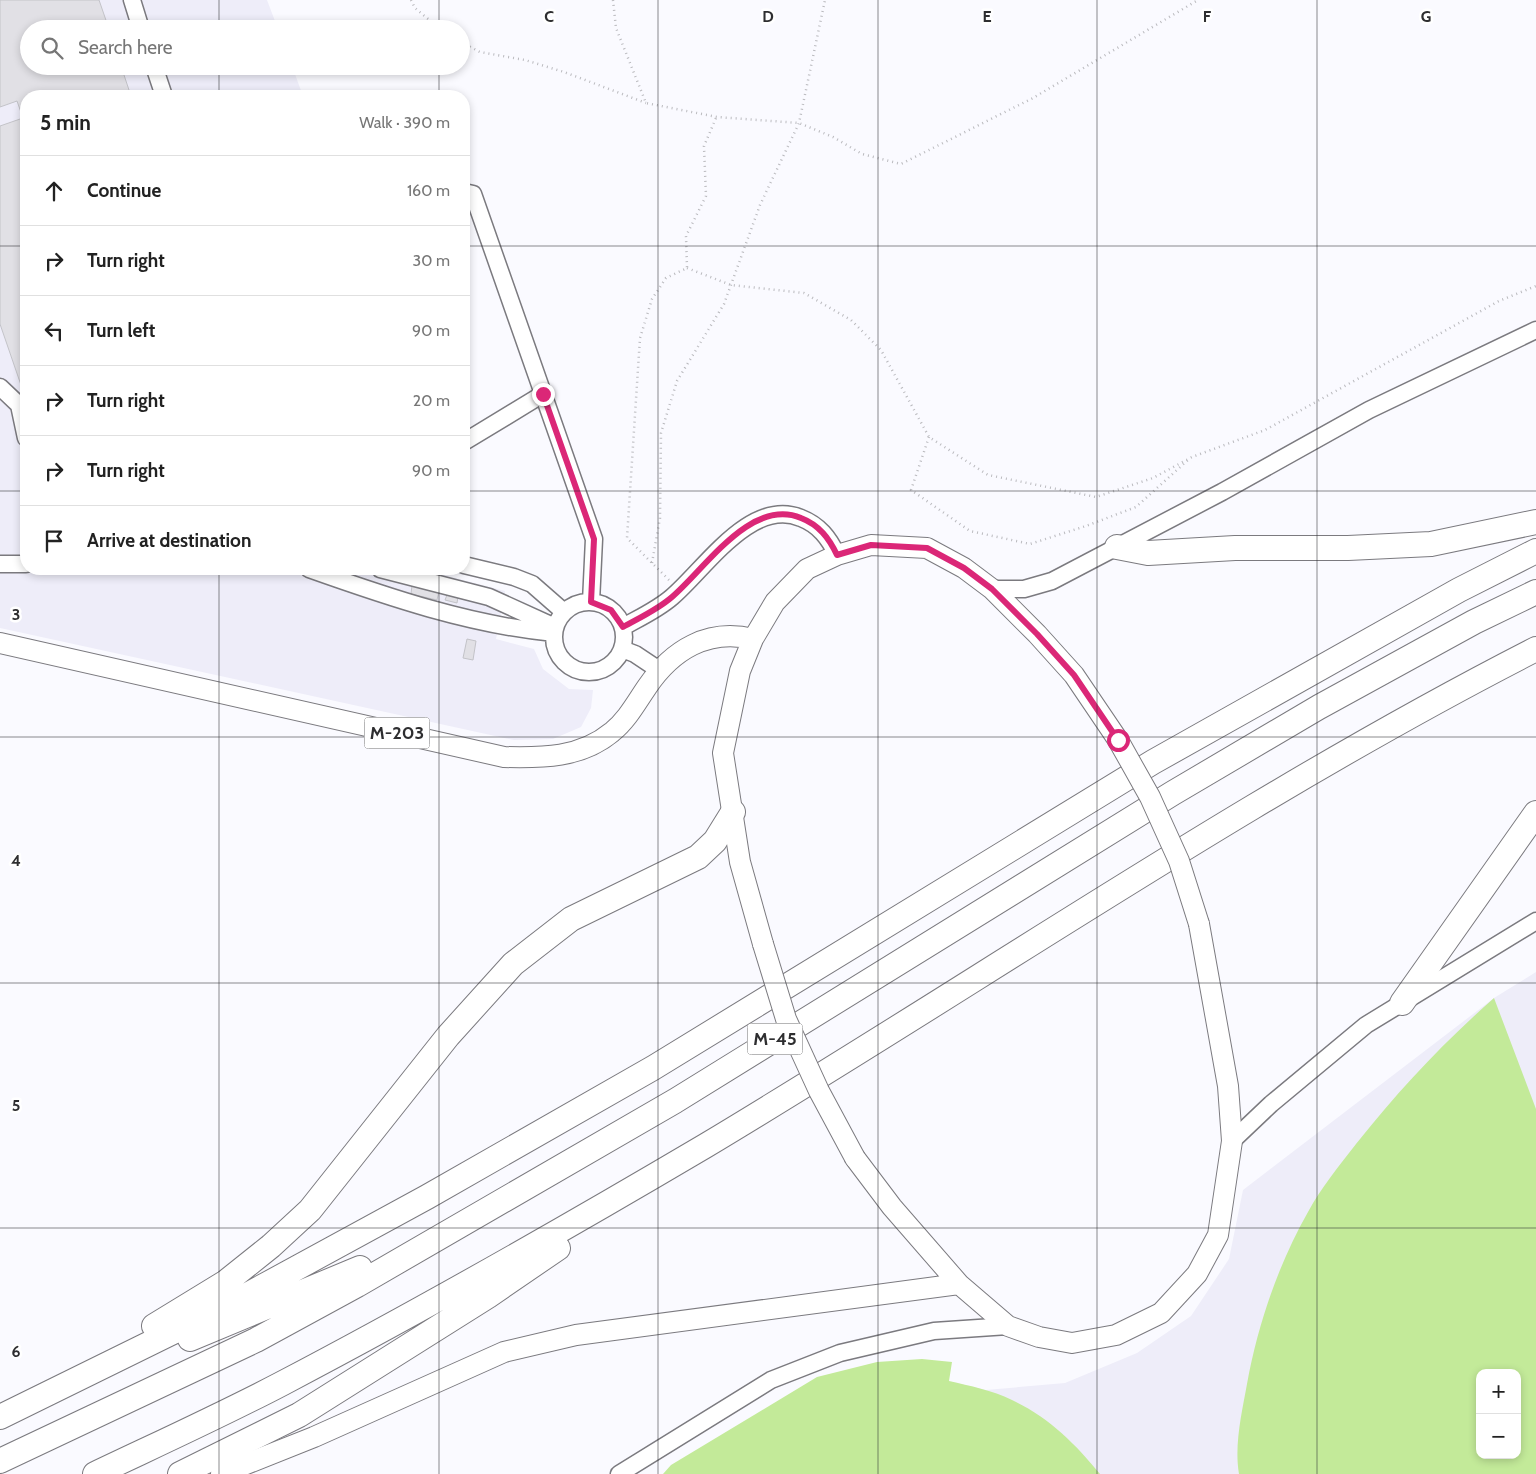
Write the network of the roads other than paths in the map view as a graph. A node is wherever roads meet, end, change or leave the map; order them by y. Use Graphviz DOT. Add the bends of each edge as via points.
graph roads {
  1 [pos="132,0"];
  2 [pos="138,20"];
  3 [pos="157,75"];
  4 [pos="162,90"];
  5 [pos="470,193"];
  6 [pos="1536,330"];
  7 [pos="0,387"];
  8 [pos="543,394"];
  9 [pos="20,410"];
  10 [pos="470,438"];
  11 [pos="1536,522"];
  12 [pos="1117,547"];
  13 [pos="1536,551"];
  14 [pos="837,555"];
  15 [pos="0,564"];
  16 [pos="20,564"];
  17 [pos="470,566"];
  18 [pos="327,575"];
  19 [pos="403,575"];
  20 [pos="992,589"];
  21 [pos="1536,592"];
  22 [pos="591,602"];
  23 [pos="564,612"];
  24 [pos="623,627"];
  25 [pos="554,630"];
  26 [pos="753,638"];
  27 [pos="0,642"];
  28 [pos="1536,649"];
  29 [pos="622,650"];
  30 [pos="659,670"];
  31 [pos="732,812"];
  32 [pos="1536,813"];
  33 [pos="1536,921"];
  34 [pos="1402,1003"];
  35 [pos="1232,1141"];
  36 [pos="708,1144"];
  37 [pos="448,1233"];
  38 [pos="959,1284"];
  39 [pos="1008,1326"];
  40 [pos="58,1390"];
  41 [pos="0,1405"];
  42 [pos="0,1417"];
  43 [pos="0,1461"];
  44 [pos="96,1474"];
  45 [pos="180,1474"];
  46 [pos="221,1474"];
  47 [pos="618,1474"];
  1 -- 2 [label="street"];
  3 -- 4 [label="street"];
  5 -- 8 [label="street" via="473,194"];
  6 -- 12 [label="street" via="1369,410"];
  7 -- 9 [label="street"];
  8 -- 10 [label="street"];
  8 -- 22 [label="street" via="594,539"];
  11 -- 12 [label="highway" via="1431,544 1148,553"];
  12 -- 20 [label="street" via="1052,581 1024,589"];
  13 -- 40 [label="highway" via="1450,595 1153,762 653,1068 427,1197 238,1300"];
  14 -- 20 [label="main road" via="871,545 927,548 964,568"];
  14 -- 24 [label="street" via="830,540 818,527 804,519 783,513 760,517 745,526 658,608"];
  14 -- 26 [label="main road" via="807,569 775,602"];
  15 -- 16 [label="street"];
  17 -- 23 [label="street" via="532,584"];
  18 -- 25 [label="street" via="424,607 521,630"];
  19 -- 25 [label="street" via="489,597"];
  20 -- 35 [label="main road, bridge" via="1074,675 1118,740 1150,796 1178,861 1199,924 1228,1086"];
  21 -- 37 [label="highway, M-45" via="1474,622 1319,707 1181,788 675,1102"];
  22 -- 23 [label="street"];
  22 -- 24 [label="street" via="611,610"];
  23 -- 25 [label="street"];
  24 -- 29 [label="street"];
  25 -- 29 [label="street" via="558,655 575,670 592,672 608,667"];
  26 -- 30 [label="main road, M-203" via="737,635 701,640 684,649"];
  26 -- 31 [label="main road" via="740,671 723,753"];
  27 -- 30 [label="main road, M-203" via="504,757 541,758 572,753 594,744 628,716"];
  28 -- 36 [label="highway, M-45" via="1356,746 1196,839"];
  29 -- 30 [label="street" via="635,654"];
  31 -- 38 [label="main road, bridge" via="740,862 786,1019 818,1091 855,1158 892,1207"];
  31 -- 41 [label="highway" via="715,841 698,857 572,919 513,964 448,1036 310,1210 226,1282 100,1357"];
  32 -- 34 [label="highway"];
  33 -- 34 [label="street"];
  34 -- 35 [label="street" via="1366,1025"];
  35 -- 39 [label="main road" via="1218,1235 1197,1274 1161,1313 1116,1335 1072,1344"];
  36 -- 44 [label="highway, M-45" via="476,1280 280,1385"];
  36 -- 45 [label="highway" via="398,1354 299,1415"];
  37 -- 40 [label="highway" via="244,1318"];
  37 -- 43 [label="highway, M-45" via="256,1340"];
  38 -- 39 [label="main road"];
  38 -- 46 [label="main road" via="576,1335 504,1352 314,1438"];
  39 -- 47 [label="street" via="934,1331 840,1353 771,1380"];
  40 -- 42 [label="highway"];
}
